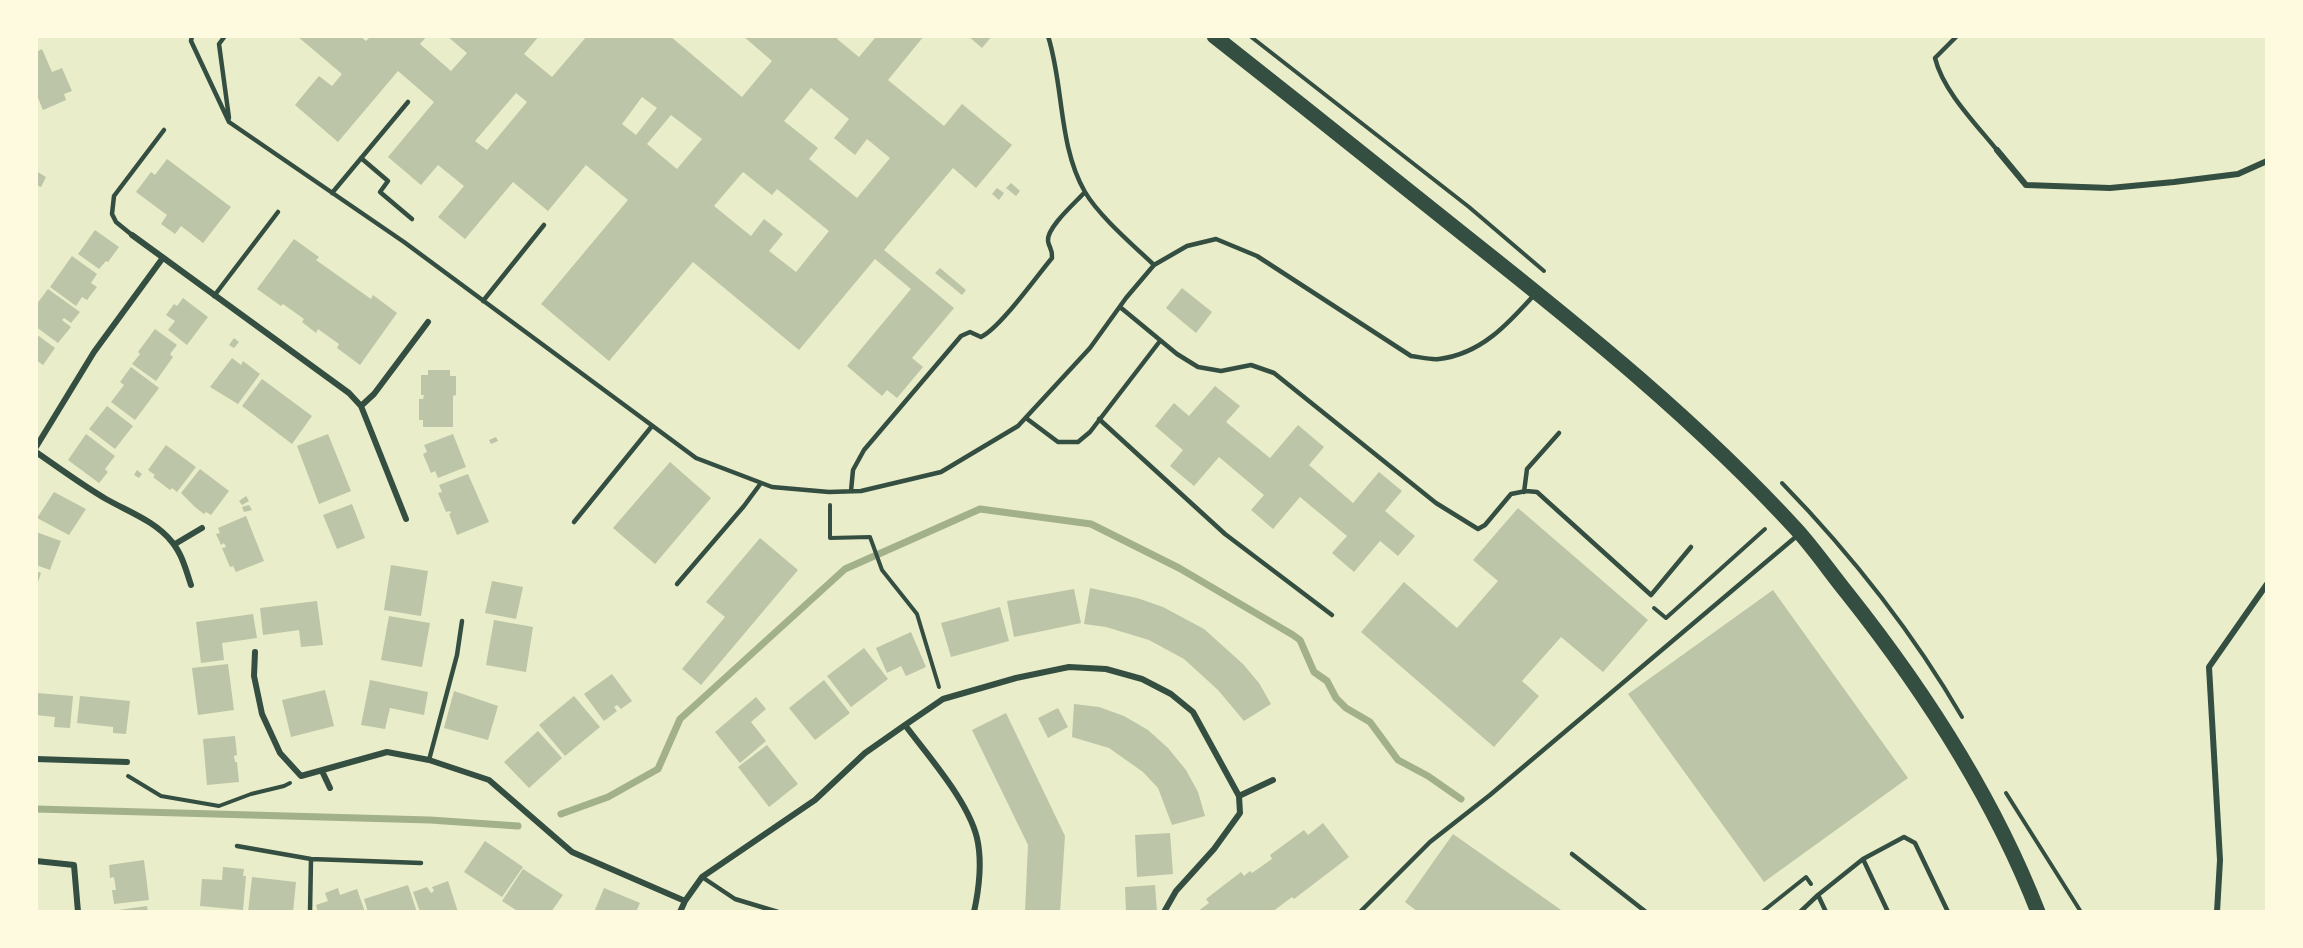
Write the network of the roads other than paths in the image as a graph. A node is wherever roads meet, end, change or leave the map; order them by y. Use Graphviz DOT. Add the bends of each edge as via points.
graph roads {
  1 [pos="192,36"];
  2 [pos="225,36"];
  3 [pos="1048,36"];
  4 [pos="1214,36"];
  5 [pos="1956,36"];
  6 [pos="408,102"];
  7 [pos="229,122"];
  8 [pos="164,130"];
  9 [pos="1997,150"];
  10 [pos="361,158"];
  11 [pos="2267,161"];
  12 [pos="1085,192"];
  13 [pos="332,193"];
  14 [pos="278,212"];
  15 [pos="412,219"];
  16 [pos="544,225"];
  17 [pos="132,234"];
  18 [pos="162,258"];
  19 [pos="1154,265"];
  20 [pos="1537,292"];
  21 [pos="214,296"];
  22 [pos="483,301"];
  23 [pos="1120,308"];
  24 [pos="428,322"];
  25 [pos="1160,341"];
  26 [pos="361,406"];
  27 [pos="1026,418"];
  28 [pos="1099,419"];
  29 [pos="652,426"];
  30 [pos="1558,434"];
  31 [pos="36,447"];
  32 [pos="36,452"];
  33 [pos="761,483"];
  34 [pos="851,491"];
  35 [pos="1524,492"];
  36 [pos="406,519"];
  37 [pos="574,522"];
  38 [pos="202,528"];
  39 [pos="1800,533"];
  40 [pos="175,544"];
  41 [pos="1691,547"];
  42 [pos="676,584"];
  43 [pos="2267,584"];
  44 [pos="190,585"];
  45 [pos="1332,615"];
  46 [pos="462,621"];
  47 [pos="255,652"];
  48 [pos="905,725"];
  49 [pos="36,759"];
  50 [pos="429,760"];
  51 [pos="127,762"];
  52 [pos="322,771"];
  53 [pos="1273,780"];
  54 [pos="330,788"];
  55 [pos="1239,796"];
  56 [pos="237,846"];
  57 [pos="1572,854"];
  58 [pos="311,859"];
  59 [pos="1863,859"];
  60 [pos="36,861"];
  61 [pos="421,863"];
  62 [pos="702,877"];
  63 [pos="1818,895"];
  64 [pos="685,901"];
  65 [pos="78,912"];
  66 [pos="310,912"];
  67 [pos="680,912"];
  68 [pos="778,912"];
  69 [pos="974,912"];
  70 [pos="1164,912"];
  71 [pos="1360,912"];
  72 [pos="1646,912"];
  73 [pos="1800,912"];
  74 [pos="1826,912"];
  75 [pos="1888,912"];
  76 [pos="1948,912"];
  77 [pos="2038,912"];
  78 [pos="2217,912"];
  1 -- 7 [label="lane"];
  2 -- 7 [label="lane" via="219,44"];
  3 -- 12 [label="lane" via="1069,149"];
  4 -- 20 [label="main road"];
  5 -- 9 [label="lane" via="1935,58 1938,69"];
  6 -- 10 [label="lane"];
  7 -- 13 [label="lane"];
  8 -- 17 [label="lane" via="114,196 112,214"];
  9 -- 11 [label="street" via="2026,185 2068,187 2110,188 2238,174"];
  10 -- 13 [label="lane"];
  10 -- 15 [label="lane" via="388,181 380,192"];
  12 -- 19 [label="lane"];
  12 -- 34 [label="lane" via="1048,231 1052,258 1017,300 988,333 981,337 970,332 961,336 864,450 854,470"];
  13 -- 22 [label="lane"];
  14 -- 21 [label="lane"];
  16 -- 22 [label="lane"];
  17 -- 18 [label="street"];
  18 -- 21 [label="street"];
  18 -- 31 [label="street" via="94,352"];
  19 -- 20 [label="lane" via="1187,246 1216,239 1257,256 1411,356 1437,359 1464,354 1485,343"];
  19 -- 23 [label="lane"];
  20 -- 39 [label="main road" via="1696,430"];
  21 -- 26 [label="street" via="349,393"];
  22 -- 29 [label="lane"];
  23 -- 25 [label="lane"];
  23 -- 27 [label="lane" via="1090,348"];
  24 -- 26 [label="street"];
  25 -- 28 [label="lane"];
  25 -- 35 [label="lane" via="1198,367 1221,371 1251,365 1274,373 1436,503 1478,529 1511,494"];
  26 -- 36 [label="street"];
  27 -- 28 [label="lane" via="1058,442 1078,442"];
  27 -- 34 [label="lane" via="941,472"];
  28 -- 45 [label="lane" via="1225,534"];
  29 -- 33 [label="lane" via="696,458"];
  29 -- 37 [label="lane"];
  30 -- 35 [label="lane" via="1527,468"];
  32 -- 40 [label="street" via="105,499 150,522"];
  33 -- 34 [label="lane" via="772,487"];
  33 -- 42 [label="lane"];
  35 -- 41 [label="lane" via="1537,492 1651,595"];
  38 -- 40 [label="street"];
  39 -- 71 [label="lane" via="1430,842"];
  39 -- 77 [label="main road" via="1883,639 1950,737 1995,819"];
  40 -- 44 [label="street"];
  43 -- 78 [label="street" via="2209,667 2220,860"];
  46 -- 50 [label="lane"];
  47 -- 52 [label="street" via="254,676 262,714 280,753 301,776"];
  48 -- 55 [label="street" via="943,699 1016,678 1069,667 1106,669 1142,679 1171,694 1193,712"];
  48 -- 62 [label="street" via="865,753 815,800"];
  48 -- 69 [label="street" via="963,804 978,841 980,880"];
  49 -- 51 [label="street"];
  50 -- 52 [label="street" via="387,752"];
  50 -- 64 [label="street" via="489,780 572,852"];
  52 -- 54 [label="street"];
  53 -- 55 [label="street"];
  55 -- 70 [label="street" via="1240,813 1176,891"];
  56 -- 58 [label="lane"];
  57 -- 72 [label="lane"];
  58 -- 61 [label="lane"];
  58 -- 66 [label="lane"];
  59 -- 63 [label="lane"];
  59 -- 75 [label="lane"];
  59 -- 76 [label="lane" via="1904,837 1915,843"];
  60 -- 65 [label="street" via="74,865"];
  62 -- 64 [label="street"];
  62 -- 68 [label="lane" via="735,899"];
  63 -- 73 [label="lane"];
  63 -- 74 [label="lane"];
  64 -- 67 [label="street"];
}
